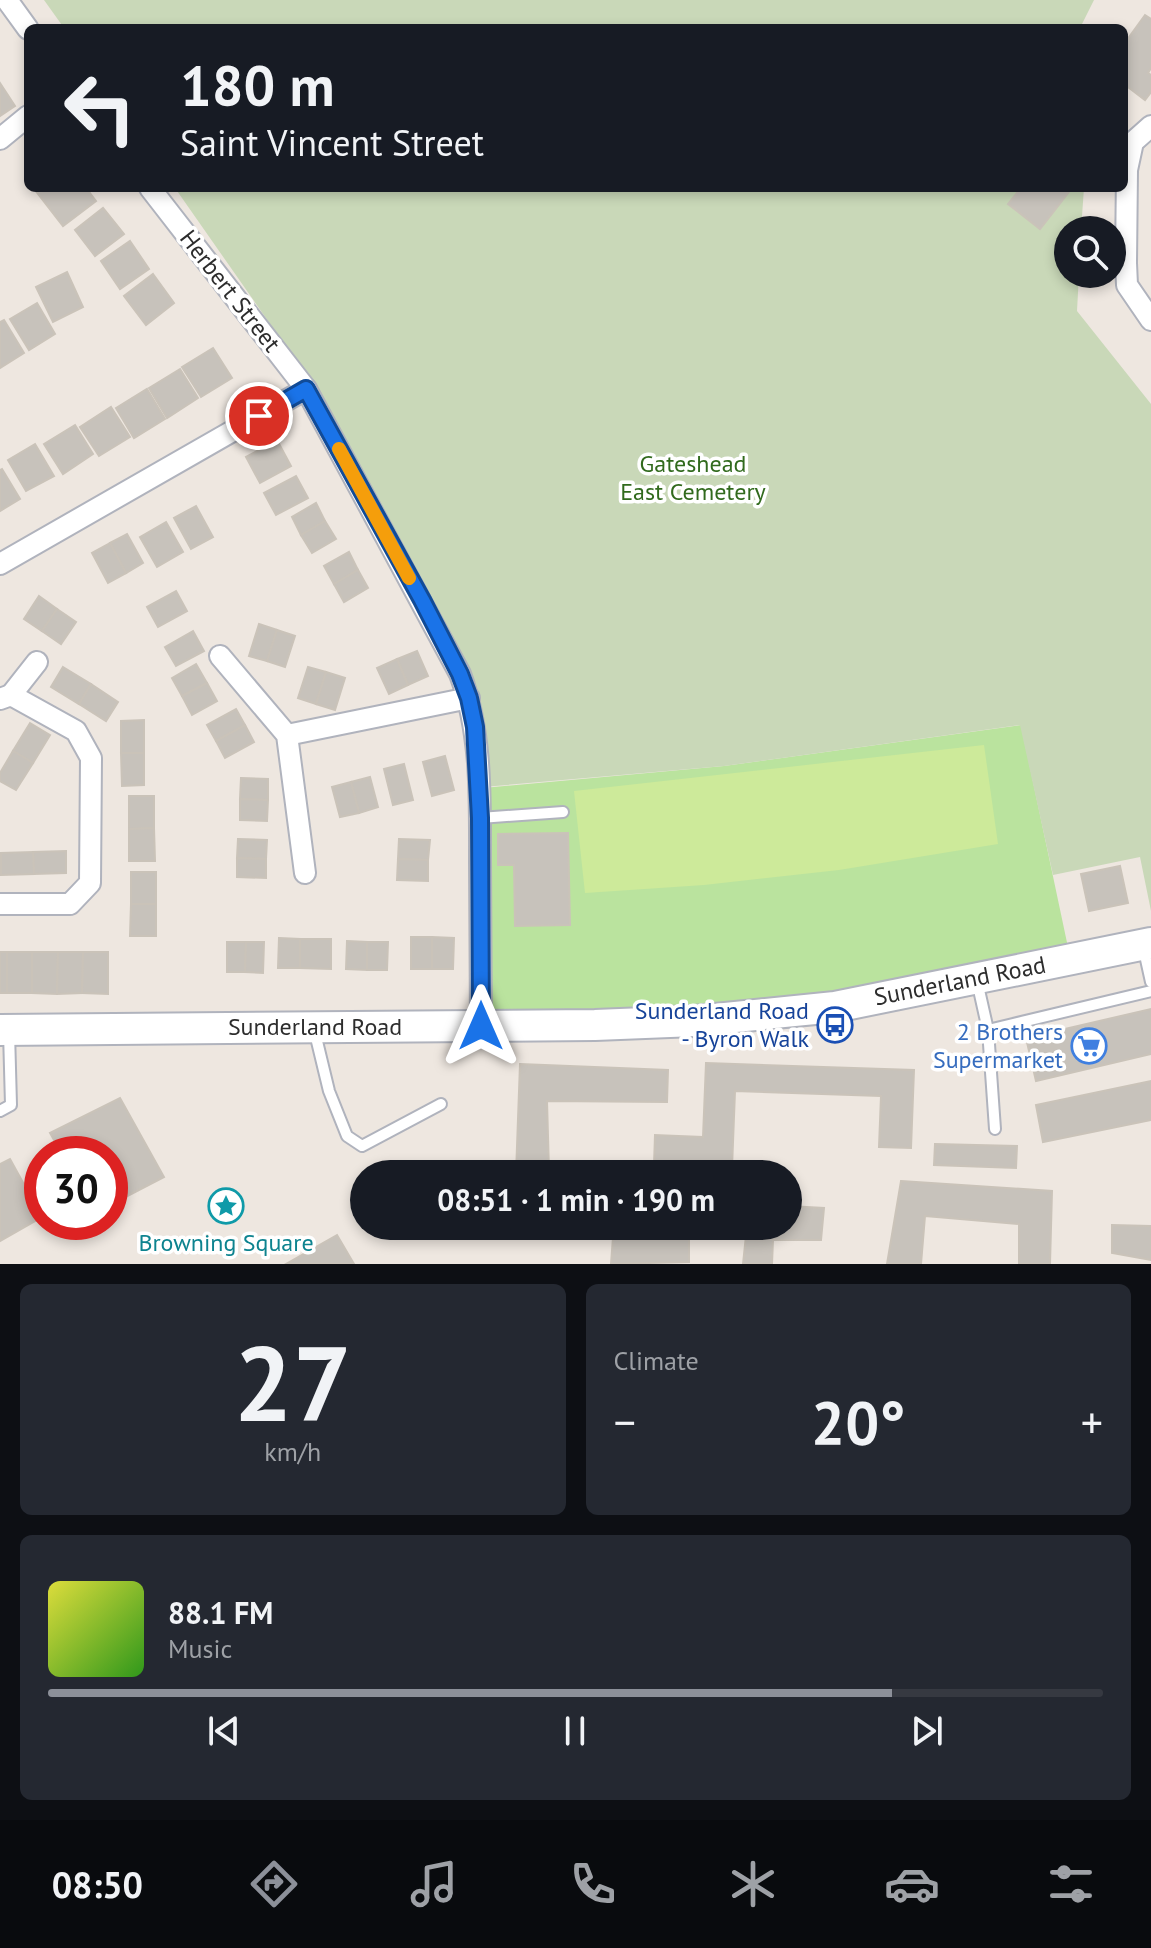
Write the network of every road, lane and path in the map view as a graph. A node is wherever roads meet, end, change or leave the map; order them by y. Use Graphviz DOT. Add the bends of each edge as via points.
graph roads {
  1 [pos="7,0"];
  2 [pos="24,24"];
  3 [pos="24,119"];
  4 [pos="1151,126"];
  5 [pos="0,139"];
  6 [pos="1128,165"];
  7 [pos="153,192"];
  8 [pos="1127,192"];
  9 [pos="1151,320"];
  10 [pos="306,389"];
  11 [pos="0,564"];
  12 [pos="220,656"];
  13 [pos="37,662"];
  14 [pos="5,697"];
  15 [pos="469,698"];
  16 [pos="287,735"];
  17 [pos="563,812"];
  18 [pos="480,818"];
  19 [pos="305,873"];
  20 [pos="0,904"];
  21 [pos="1147,944"];
  22 [pos="976,978"];
  23 [pos="1151,982"];
  24 [pos="1151,991"];
  25 [pos="481,1026"];
  26 [pos="314,1027"];
  27 [pos="5,1030"];
  28 [pos="988,1030"];
  29 [pos="441,1104"];
  30 [pos="0,1111"];
  31 [pos="995,1129"];
  1 -- 2 [label="street"];
  3 -- 5 [label="street"];
  4 -- 6 [label="street" via="1133,142"];
  7 -- 10 [label="street, Herbert Street"];
  8 -- 9 [label="street" via="1127,285"];
  10 -- 11 [label="street"];
  10 -- 15 [label="street, Herbert Street" via="422,600"];
  12 -- 16 [label="street"];
  13 -- 14 [label="street"];
  14 -- 20 [label="street" via="76,731 91,758 90,883 70,904"];
  15 -- 16 [label="street"];
  15 -- 18 [label="street, Herbert Street"];
  16 -- 19 [label="street"];
  17 -- 18 [label="lane"];
  18 -- 25 [label="street, Herbert Street"];
  21 -- 22 [label="main road, Sunderland Road"];
  21 -- 23 [label="lane"];
  22 -- 25 [label="main road, Sunderland Road" via="835,1007 695,1021"];
  22 -- 28 [label="lane"];
  24 -- 28 [label="lane"];
  25 -- 26 [label="main road, Sunderland Road"];
  26 -- 27 [label="main road, Sunderland Road"];
  26 -- 29 [label="lane" via="338,1114 347,1136 362,1146"];
  27 -- 30 [label="lane" via="11,1105"];
  28 -- 31 [label="lane"];
}
